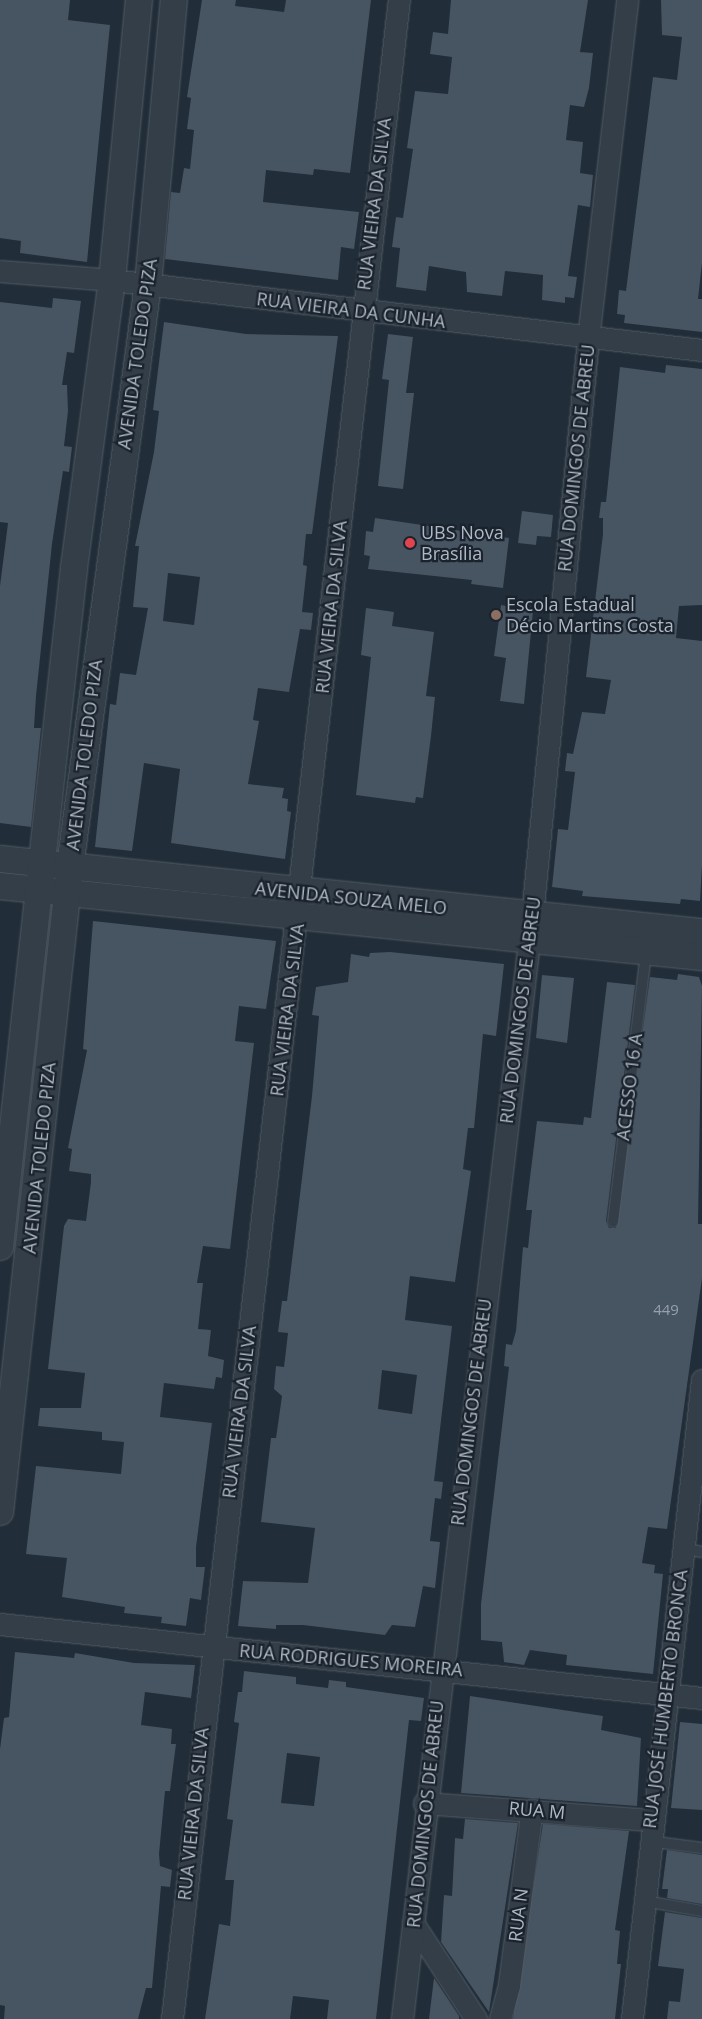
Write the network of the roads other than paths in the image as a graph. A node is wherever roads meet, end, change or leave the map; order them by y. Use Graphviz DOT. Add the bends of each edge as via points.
graph roads {
  1 [pos="399,0"];
  2 [pos="627,0"];
  3 [pos="138,8"];
  4 [pos="173,9"];
  5 [pos="0,271"];
  6 [pos="112,280"];
  7 [pos="148,284"];
  8 [pos="362,312"];
  9 [pos="588,339"];
  10 [pos="702,350"];
  11 [pos="74,568"];
  12 [pos="106,573"];
  13 [pos="0,859"];
  14 [pos="41,864"];
  15 [pos="70,867"];
  16 [pos="0,886"];
  17 [pos="40,890"];
  18 [pos="68,893"];
  19 [pos="299,906"];
  20 [pos="532,916"];
  21 [pos="702,932"];
  22 [pos="529,942"];
  23 [pos="646,952"];
  24 [pos="702,957"];
  25 [pos="613,1222"];
  26 [pos="0,1247"];
  27 [pos="702,1380"];
  28 [pos="698,1448"];
  29 [pos="0,1512"];
  30 [pos="692,1550"];
  31 [pos="0,1624"];
  32 [pos="211,1647"];
  33 [pos="440,1667"];
  34 [pos="666,1693"];
  35 [pos="702,1698"];
  36 [pos="424,1803"];
  37 [pos="532,1809"];
  38 [pos="649,1831"];
  39 [pos="702,1848"];
  40 [pos="642,1900"];
  41 [pos="702,1911"];
  42 [pos="413,1923"];
  43 [pos="172,2019"];
  44 [pos="402,2019"];
  45 [pos="476,2019"];
  46 [pos="500,2019"];
  47 [pos="632,2019"];
  1 -- 8 [label="street, RUA VIEIRA DA SILVA"];
  2 -- 9 [label="street, RUA DOMINGOS DE ABREU"];
  3 -- 4 [label="street"];
  3 -- 6 [label="street, AVENIDA TOLEDO PIZA"];
  4 -- 7 [label="street, AVENIDA TOLEDO PIZA"];
  5 -- 6 [label="street, RUA VIEIRA DA CUNHA"];
  6 -- 7 [label="street, RUA VIEIRA DA CUNHA"];
  6 -- 11 [label="street, AVENIDA TOLEDO PIZA"];
  7 -- 8 [label="street, RUA VIEIRA DA CUNHA"];
  7 -- 12 [label="street, AVENIDA TOLEDO PIZA"];
  8 -- 9 [label="street, RUA VIEIRA DA CUNHA"];
  8 -- 19 [label="street, RUA VIEIRA DA SILVA"];
  9 -- 10 [label="street, RUA VIEIRA DA CUNHA"];
  9 -- 20 [label="street, RUA DOMINGOS DE ABREU"];
  11 -- 12 [label="street"];
  11 -- 14 [label="street, AVENIDA TOLEDO PIZA"];
  12 -- 15 [label="street, AVENIDA TOLEDO PIZA"];
  13 -- 14 [label="street, AVENIDA SOUZA MELO"];
  14 -- 15 [label="street, AVENIDA SOUZA MELO"];
  14 -- 17 [label="street, AVENIDA TOLEDO PIZA"];
  15 -- 18 [label="street, AVENIDA TOLEDO PIZA"];
  15 -- 19 [label="street, AVENIDA SOUZA MELO"];
  16 -- 17 [label="street, AVENIDA SOUZA MELO"];
  17 -- 18 [label="street, AVENIDA SOUZA MELO"];
  17 -- 26 [label="street, AVENIDA TOLEDO PIZA"];
  18 -- 19 [label="street, AVENIDA SOUZA MELO"];
  18 -- 29 [label="street, AVENIDA TOLEDO PIZA"];
  19 -- 20 [label="street, AVENIDA SOUZA MELO"];
  19 -- 22 [label="street, AVENIDA SOUZA MELO"];
  19 -- 32 [label="street, RUA VIEIRA DA SILVA"];
  20 -- 21 [label="street, AVENIDA SOUZA MELO"];
  20 -- 22 [label="street, RUA DOMINGOS DE ABREU"];
  22 -- 23 [label="street, AVENIDA SOUZA MELO"];
  22 -- 33 [label="street, RUA DOMINGOS DE ABREU"];
  23 -- 24 [label="street, AVENIDA SOUZA MELO"];
  23 -- 25 [label="lane, ACESSO 16 A"];
  27 -- 28 [label="street, RUA JOSÉ HUMBERTO BRONCA"];
  28 -- 30 [label="street, RUA JOSÉ HUMBERTO BRONCA"];
  30 -- 34 [label="street, RUA JOSÉ HUMBERTO BRONCA"];
  31 -- 32 [label="street, RUA RODRIGUES MOREIRA"];
  32 -- 33 [label="street, RUA RODRIGUES MOREIRA"];
  32 -- 43 [label="street, RUA VIEIRA DA SILVA"];
  33 -- 34 [label="street, RUA RODRIGUES MOREIRA"];
  33 -- 36 [label="street, RUA DOMINGOS DE ABREU"];
  34 -- 35 [label="street, RUA RODRIGUES MOREIRA"];
  34 -- 38 [label="street, RUA JOSÉ HUMBERTO BRONCA"];
  36 -- 37 [label="street, RUA M"];
  36 -- 42 [label="street, RUA DOMINGOS DE ABREU"];
  37 -- 38 [label="street, RUA M"];
  37 -- 46 [label="street, RUA N" via="509,1985"];
  38 -- 39 [label="lane"];
  38 -- 40 [label="street, RUA JOSÉ HUMBERTO BRONCA"];
  40 -- 41 [label="lane"];
  40 -- 47 [label="street, RUA JOSÉ HUMBERTO BRONCA"];
  42 -- 44 [label="street, RUA DOMINGOS DE ABREU"];
  42 -- 45 [label="street"];
}
